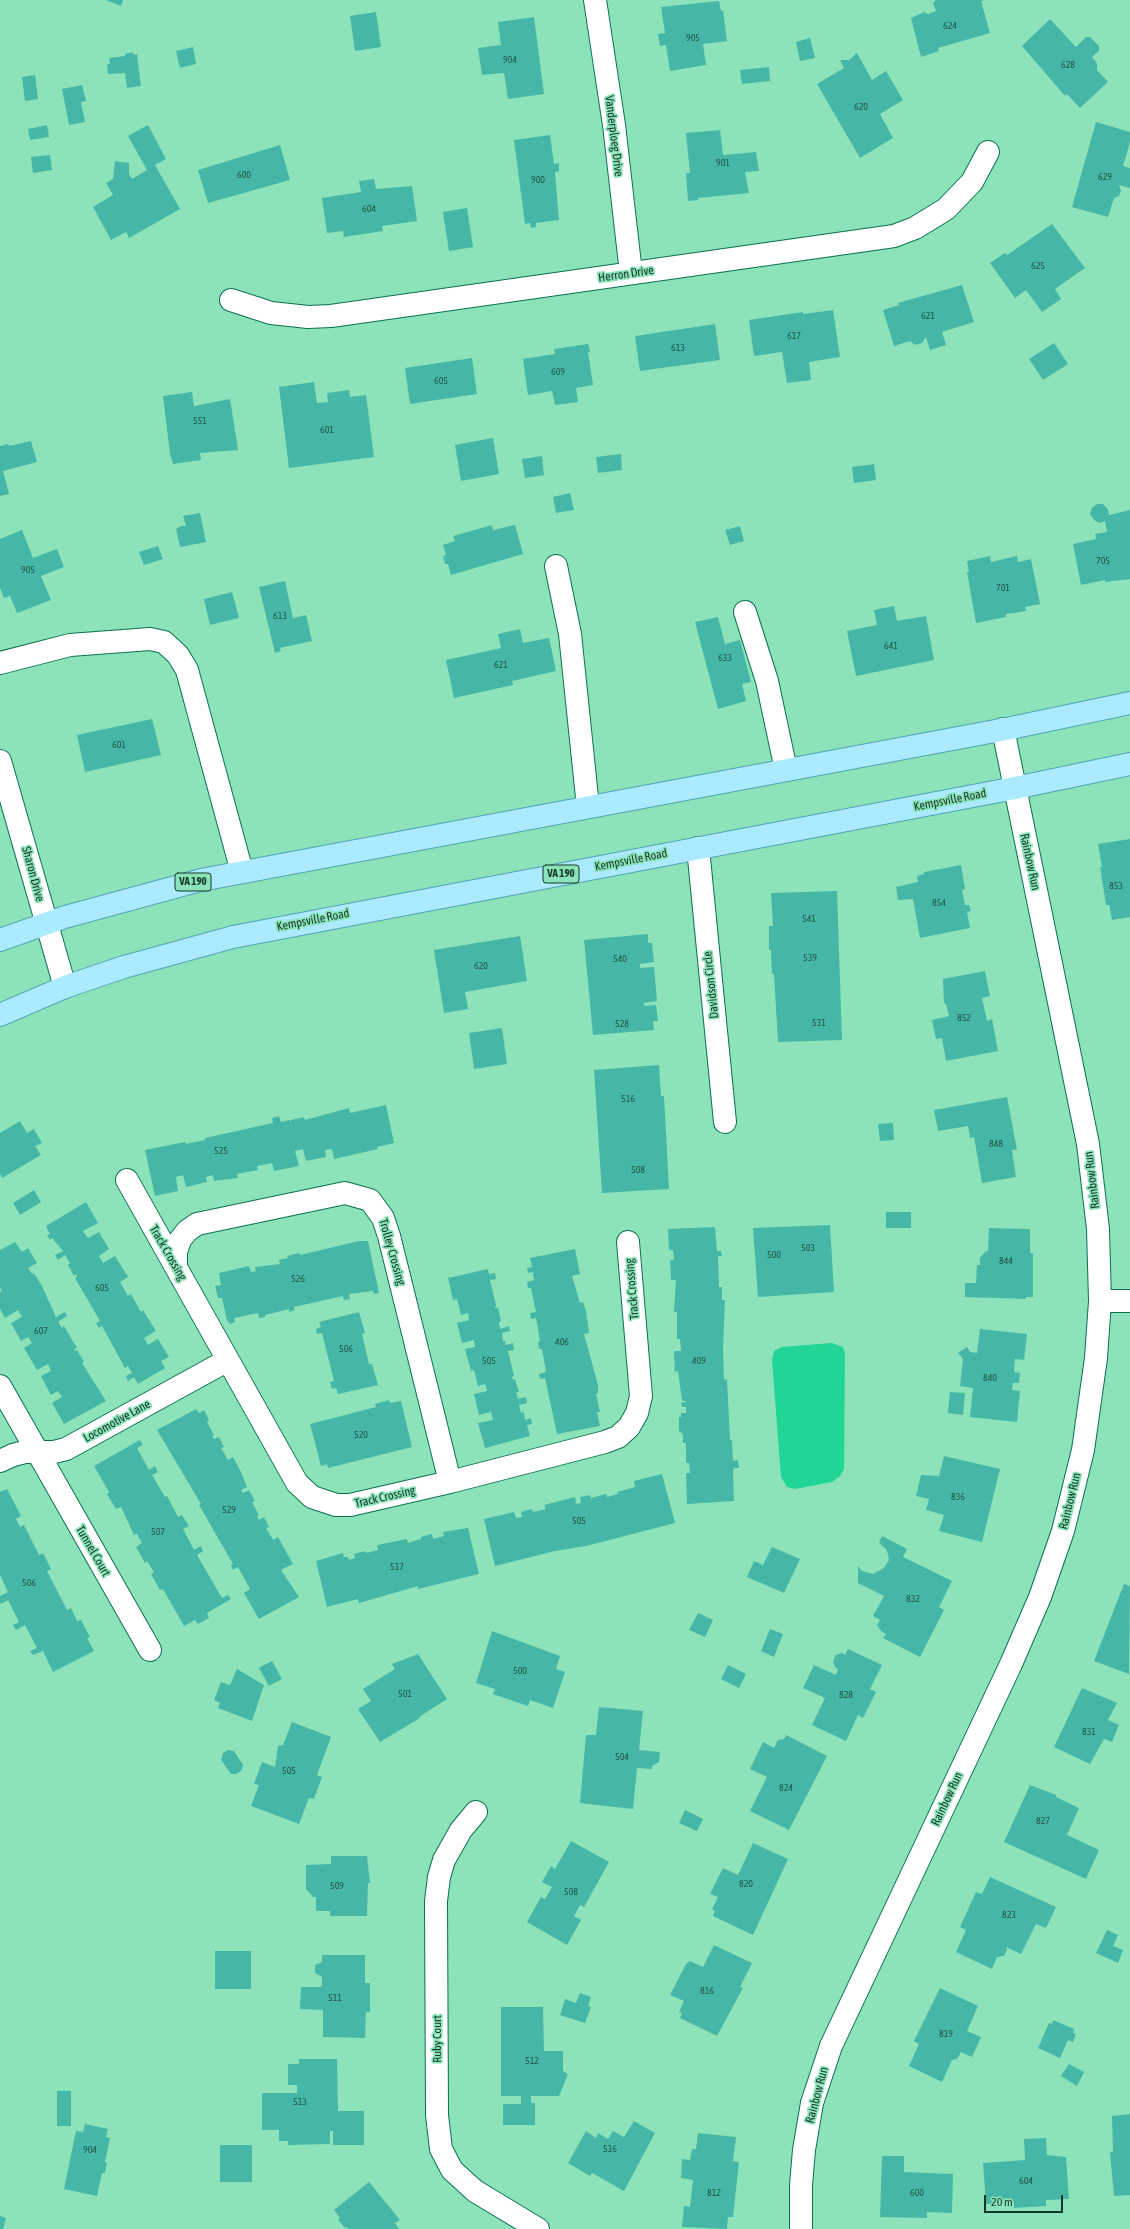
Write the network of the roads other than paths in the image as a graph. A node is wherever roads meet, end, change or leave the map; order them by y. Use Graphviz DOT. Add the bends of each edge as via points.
graph roads {
  1 [pos="595,0"];
  2 [pos="988,152"];
  3 [pos="631,273"];
  4 [pos="231,300"];
  5 [pos="556,566"];
  6 [pos="745,612"];
  7 [pos="0,663"];
  8 [pos="1130,703"];
  9 [pos="1003,729"];
  10 [pos="0,761"];
  11 [pos="1130,764"];
  12 [pos="786,770"];
  13 [pos="1015,788"];
  14 [pos="588,807"];
  15 [pos="698,848"];
  16 [pos="242,872"];
  17 [pos="46,923"];
  18 [pos="0,940"];
  19 [pos="65,987"];
  20 [pos="0,1015"];
  21 [pos="725,1122"];
  22 [pos="127,1180"];
  23 [pos="628,1242"];
  24 [pos="176,1267"];
  25 [pos="1130,1300"];
  26 [pos="1100,1301"];
  27 [pos="228,1360"];
  28 [pos="0,1386"];
  29 [pos="37,1452"];
  30 [pos="0,1460"];
  31 [pos="450,1482"];
  32 [pos="150,1650"];
  33 [pos="476,1812"];
  34 [pos="538,2229"];
  35 [pos="801,2229"];
  1 -- 3 [label="street, Vanderploeg Drive" via="614,125"];
  2 -- 3 [label="street, Herron Drive" via="972,182 946,209 916,228 894,236"];
  3 -- 4 [label="street, Herron Drive" via="331,316 271,314"];
  5 -- 14 [label="street" via="570,634"];
  6 -- 12 [label="street" via="766,681"];
  7 -- 16 [label="street" via="70,645 150,639 164,642 178,655 187,670"];
  8 -- 9 [label="main road, VA 190"];
  9 -- 12 [label="main road, VA 190"];
  9 -- 13 [label="street, Rainbow Run"];
  10 -- 17 [label="street, Sharon Drive"];
  11 -- 13 [label="main road, Kempsville Road / VA 190"];
  12 -- 14 [label="main road, VA 190"];
  13 -- 15 [label="main road, Kempsville Road / VA 190"];
  13 -- 26 [label="street, Rainbow Run" via="1088,1144 1098,1229"];
  14 -- 16 [label="main road, VA 190"];
  15 -- 19 [label="main road, Kempsville Road / VA 190" via="233,936"];
  15 -- 21 [label="street, Davidson Circle"];
  16 -- 17 [label="main road, VA 190" via="157,890"];
  17 -- 18 [label="main road, VA 190"];
  17 -- 19 [label="street, Sharon Drive"];
  19 -- 20 [label="main road, Kempsville Road / VA 190"];
  22 -- 24 [label="street, Track Crossing"];
  23 -- 31 [label="street, Track Crossing" via="641,1396 637,1413 629,1428 618,1437 604,1442"];
  24 -- 27 [label="street, Track Crossing"];
  24 -- 31 [label="street, Trolley Crossing" via="176,1252 180,1240 187,1231 198,1224 345,1193 370,1200 383,1218 389,1236"];
  25 -- 26 [label="street"];
  26 -- 35 [label="street, Rainbow Run" via="1096,1358 1083,1450 1063,1531 1040,1597 1014,1657 831,2046 812,2103 804,2150"];
  27 -- 29 [label="street, Locomotive Lane" via="66,1449"];
  27 -- 31 [label="street, Track Crossing" via="297,1483 312,1498 336,1505 350,1505"];
  28 -- 29 [label="street, Tunnel Court"];
  29 -- 30 [label="street, Locomotive Lane" via="13,1455"];
  29 -- 32 [label="street, Tunnel Court"];
  33 -- 34 [label="street, Ruby Court" via="460,1830 444,1860 436,1901 437,2115 441,2149 452,2170 475,2191"];
}
